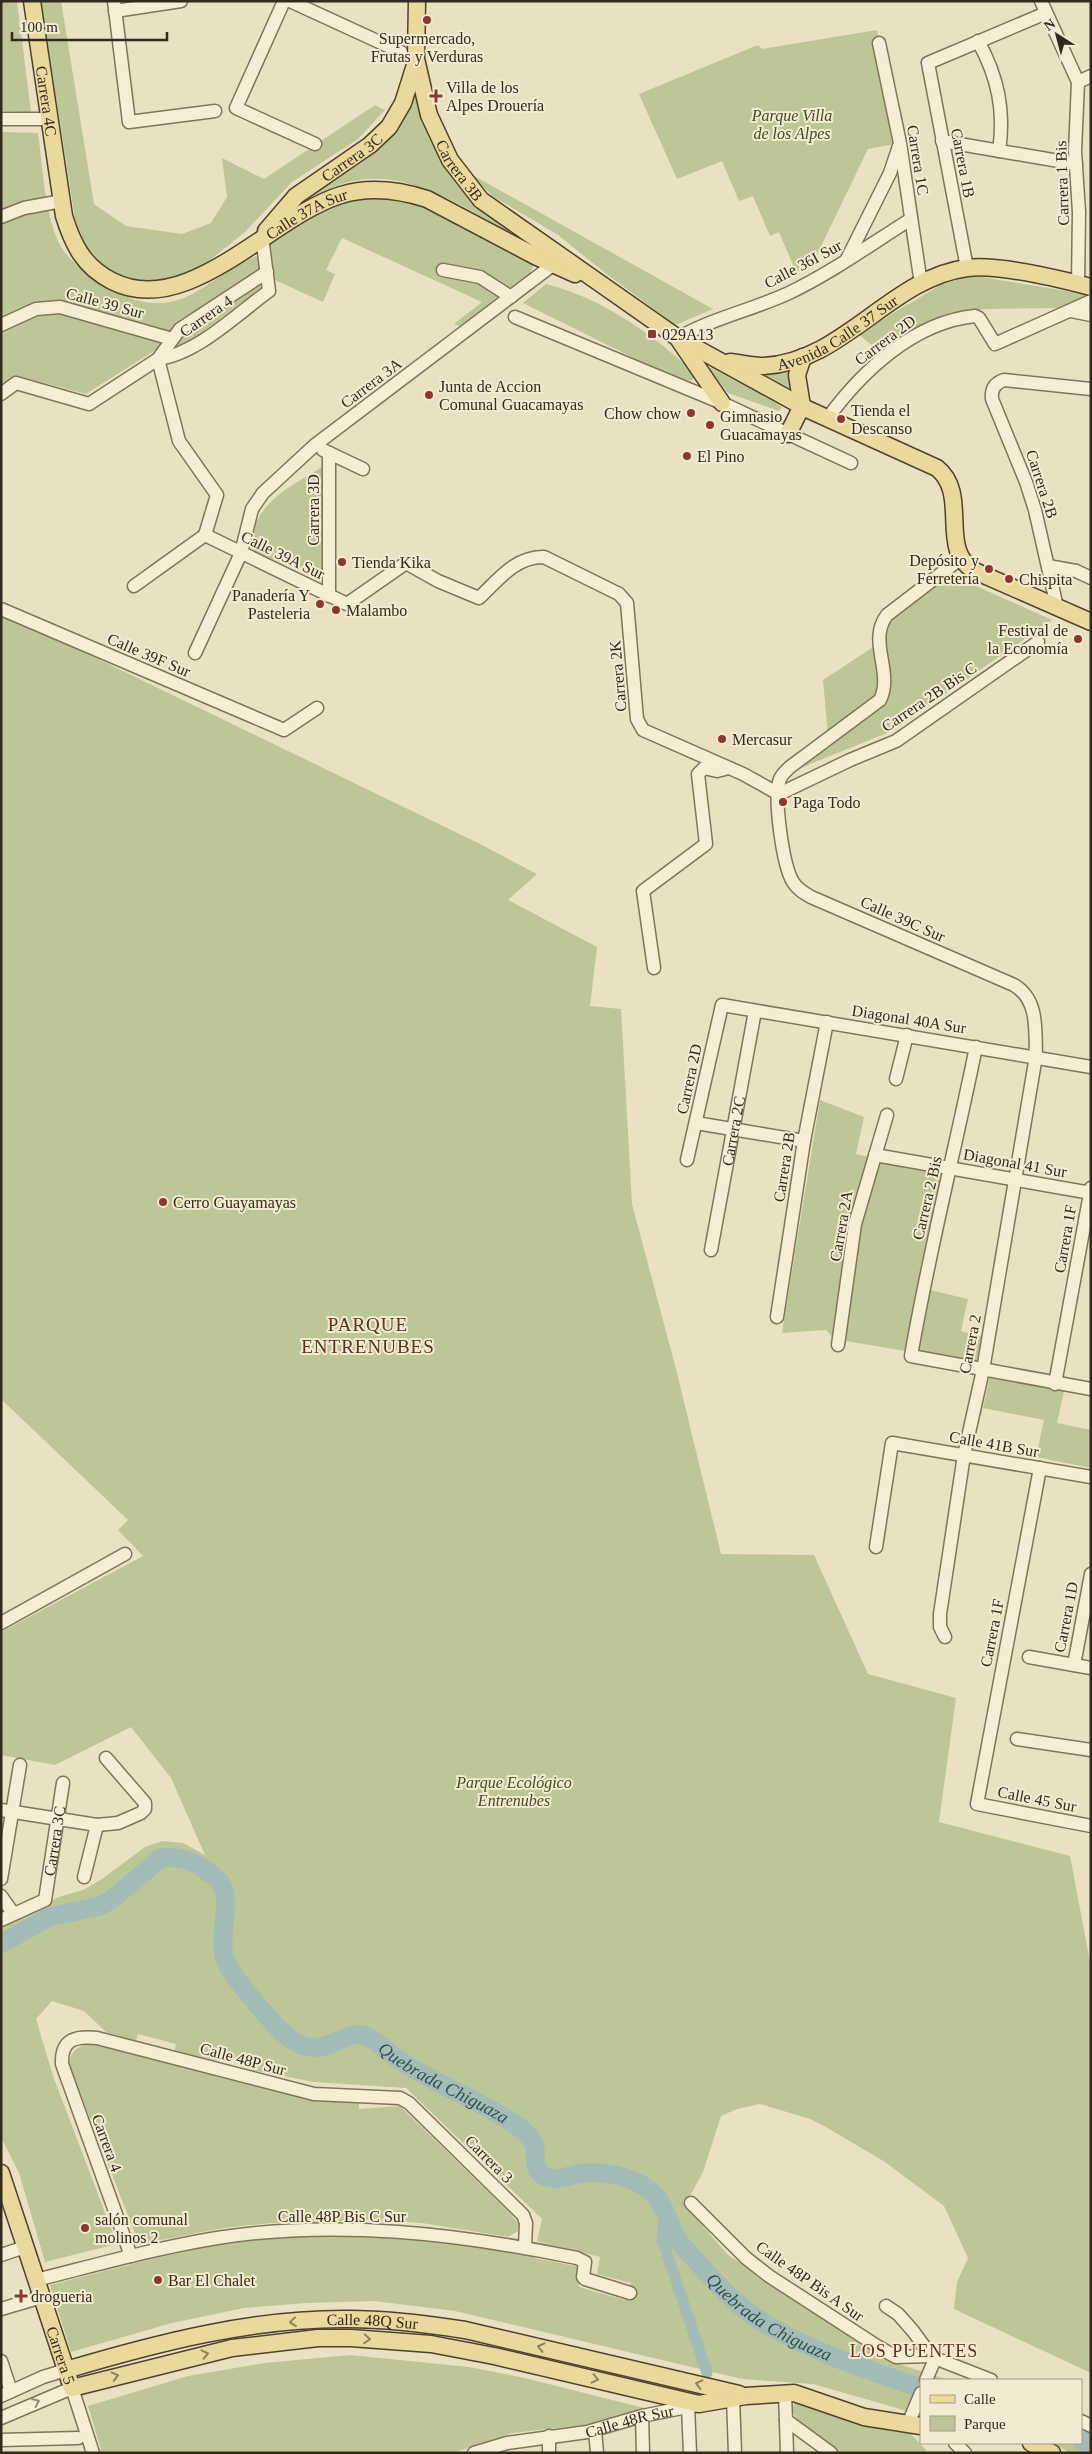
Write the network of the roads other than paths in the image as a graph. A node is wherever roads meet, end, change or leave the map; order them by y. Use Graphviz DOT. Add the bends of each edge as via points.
graph roads {
  1 [pos="32,1"];
  2 [pos="181,1"];
  3 [pos="284,1"];
  4 [pos="290,1"];
  5 [pos="417,1"];
  6 [pos="115,6"];
  7 [pos="1044,7"];
  8 [pos="978,41"];
  9 [pos="879,43"];
  10 [pos="401,52"];
  11 [pos="416,59"];
  12 [pos="1091,76"];
  13 [pos="1078,82"];
  14 [pos="215,111"];
  15 [pos="1,119"];
  16 [pos="50,119"];
  17 [pos="942,141"];
  18 [pos="900,143"];
  19 [pos="315,144"];
  20 [pos="998,151"];
  21 [pos="1076,164"];
  22 [pos="62,201"];
  23 [pos="1,217"];
  24 [pos="910,219"];
  25 [pos="262,237"];
  26 [pos="846,259"];
  27 [pos="554,264"];
  28 [pos="967,268"];
  29 [pos="443,270"];
  30 [pos="267,272"];
  31 [pos="1085,282"];
  32 [pos="597,283"];
  33 [pos="921,284"];
  34 [pos="511,296"];
  35 [pos="1091,301"];
  36 [pos="1071,312"];
  37 [pos="1091,315"];
  38 [pos="516,317"];
  39 [pos="1,325"];
  40 [pos="678,338"];
  41 [pos="172,339"];
  42 [pos="803,357"];
  43 [pos="158,359"];
  44 [pos="721,361"];
  45 [pos="1091,389"];
  46 [pos="1,394"];
  47 [pos="722,403"];
  48 [pos="802,406"];
  49 [pos="827,419"];
  50 [pos="788,434"];
  51 [pos="315,445"];
  52 [pos="329,453"];
  53 [pos="851,463"];
  54 [pos="363,469"];
  55 [pos="205,535"];
  56 [pos="240,553"];
  57 [pos="960,559"];
  58 [pos="1048,566"];
  59 [pos="1091,578"];
  60 [pos="134,586"];
  61 [pos="329,596"];
  62 [pos="347,604"];
  63 [pos="1057,607"];
  64 [pos="1,609"];
  65 [pos="1091,622"];
  66 [pos="1038,642"];
  67 [pos="195,653"];
  68 [pos="317,708"];
  69 [pos="727,767"];
  70 [pos="779,794"];
  71 [pos="654,968"];
  72 [pos="722,1005"];
  73 [pos="756,1011"];
  74 [pos="827,1022"];
  75 [pos="906,1035"];
  76 [pos="976,1047"];
  77 [pos="1036,1056"];
  78 [pos="1091,1067"];
  79 [pos="896,1079"];
  80 [pos="887,1115"];
  81 [pos="696,1123"];
  82 [pos="734,1128"];
  83 [pos="804,1141"];
  84 [pos="875,1155"];
  85 [pos="688,1160"];
  86 [pos="952,1168"];
  87 [pos="1016,1180"];
  88 [pos="1090,1191"];
  89 [pos="711,1250"];
  90 [pos="777,1318"];
  91 [pos="838,1345"];
  92 [pos="983,1370"];
  93 [pos="1055,1384"];
  94 [pos="1091,1389"];
  95 [pos="964,1455"];
  96 [pos="1040,1468"];
  97 [pos="1091,1477"];
  98 [pos="876,1548"];
  99 [pos="125,1554"];
  100 [pos="1091,1574"];
  101 [pos="1,1623"];
  102 [pos="945,1637"];
  103 [pos="1029,1657"];
  104 [pos="1074,1665"];
  105 [pos="1091,1668"];
  106 [pos="1017,1739"];
  107 [pos="1091,1750"];
  108 [pos="106,1758"];
  109 [pos="20,1765"];
  110 [pos="63,1783"];
  111 [pos="977,1804"];
  112 [pos="7,1811"];
  113 [pos="58,1817"];
  114 [pos="96,1825"];
  115 [pos="1091,1826"];
  116 [pos="84,1877"];
  117 [pos="1,1879"];
  118 [pos="1,1896"];
  119 [pos="13,1913"];
  120 [pos="1,1920"];
  121 [pos="69,2041"];
  122 [pos="409,2103"];
  123 [pos="1,2173"];
  124 [pos="6,2202"];
  125 [pos="691,2203"];
  126 [pos="25,2247"];
  127 [pos="525,2247"];
  128 [pos="1,2255"];
  129 [pos="131,2256"];
  130 [pos="36,2280"];
  131 [pos="630,2293"];
  132 [pos="42,2297"];
  133 [pos="886,2306"];
  134 [pos="1,2309"];
  135 [pos="933,2357"];
  136 [pos="1,2361"];
  137 [pos="66,2370"];
  138 [pos="927,2379"];
  139 [pos="988,2379"];
  140 [pos="72,2388"];
  141 [pos="785,2392"];
  142 [pos="6,2393"];
  143 [pos="739,2397"];
  144 [pos="919,2398"];
  145 [pos="694,2405"];
  146 [pos="642,2416"];
  147 [pos="1,2418"];
  148 [pos="786,2420"];
  149 [pos="914,2425"];
  150 [pos="595,2430"];
  151 [pos="549,2436"];
  152 [pos="78,2438"];
  153 [pos="1,2440"];
  154 [pos="956,2444"];
  155 [pos="1033,2444"];
  156 [pos="507,2448"];
  157 [pos="1050,2452"];
  158 [pos="93,2453"];
  159 [pos="474,2453"];
  160 [pos="550,2453"];
  161 [pos="597,2453"];
  162 [pos="643,2453"];
  163 [pos="690,2453"];
  164 [pos="735,2453"];
  165 [pos="787,2453"];
  166 [pos="831,2453"];
  167 [pos="965,2453"];
  1 -- 16 [label="main road, Carrera 4C"];
  2 -- 6 [label="street"];
  3 -- 19 [label="street" via="236,108"];
  4 -- 10 [label="street"];
  5 -- 11 [label="main road, Carrera 3B"];
  6 -- 14 [label="street" via="129,122"];
  7 -- 8 [label="street"];
  7 -- 13 [label="street"];
  8 -- 17 [label="street, Carrera 1B" via="928,63"];
  8 -- 20 [label="street" via="991,66 998,90 1002,114"];
  9 -- 18 [label="street, Carrera 1C"];
  11 -- 25 [label="main road, Carrera 3C" via="403,103 389,127 370,145 288,202"];
  11 -- 32 [label="main road, Carrera 3B" via="438,139 472,191 494,211 547,244"];
  12 -- 13 [label="street"];
  13 -- 21 [label="street, Carrera 1 Bis"];
  15 -- 16 [label="street"];
  16 -- 22 [label="main road, Carrera 4C"];
  17 -- 20 [label="street"];
  17 -- 28 [label="street, Carrera 1B"];
  18 -- 24 [label="street, Carrera 1C"];
  18 -- 26 [label="street" via="890,172"];
  20 -- 21 [label="street"];
  21 -- 31 [label="street, Carrera 1 Bis"];
  22 -- 23 [label="street" via="24,208"];
  22 -- 25 [label="main road, Calle 37A Sur" via="68,228 80,256 103,276 131,288 160,289 192,281"];
  24 -- 26 [label="street, Calle 36I Sur"];
  24 -- 33 [label="street, Carrera 1C"];
  25 -- 27 [label="main road, Calle 37A Sur" via="310,208 341,194 360,190 393,191 409,193 441,206"];
  25 -- 30 [label="street"];
  26 -- 40 [label="street, Calle 36I Sur" via="790,292"];
  27 -- 32 [label="main road, Calle 37A Sur"];
  27 -- 34 [label="street, Carrera 3A"];
  28 -- 31 [label="main road, Avenida Calle 37 Sur" via="986,267"];
  28 -- 33 [label="main road, Avenida Calle 37 Sur"];
  29 -- 34 [label="street" via="480,277"];
  30 -- 41 [label="street" via="180,328"];
  30 -- 43 [label="street, Carrera 4" via="270,291 188,349"];
  32 -- 40 [label="main road, Avenida Calle 37 Sur"];
  33 -- 42 [label="main road, Avenida Calle 37 Sur" via="826,346"];
  34 -- 51 [label="street, Carrera 3A"];
  35 -- 36 [label="street"];
  36 -- 37 [label="street"];
  36 -- 49 [label="street, Carrera 2D" via="996,344 976,316 927,329 883,359 848,390"];
  38 -- 47 [label="street"];
  39 -- 41 [label="street, Calle 39 Sur" via="36,309 60,307"];
  40 -- 44 [label="main road, Avenida Calle 37 Sur"];
  40 -- 47 [label="main road"];
  41 -- 43 [label="street"];
  42 -- 44 [label="main road, Avenida Calle 37 Sur" via="763,366"];
  42 -- 48 [label="main road" via="797,375"];
  43 -- 46 [label="street" via="89,404 16,383"];
  43 -- 55 [label="street" via="179,441 217,495"];
  44 -- 48 [label="main road"];
  45 -- 58 [label="street, Carrera 2B" via="1004,380 994,387 992,399 1026,482"];
  47 -- 50 [label="street"];
  48 -- 49 [label="main road"];
  48 -- 50 [label="main road"];
  49 -- 57 [label="main road" via="937,468 945,475 954,497 956,548"];
  50 -- 53 [label="street"];
  51 -- 52 [label="street"];
  51 -- 56 [label="street, Carrera 3A" via="278,479 252,509"];
  52 -- 54 [label="street"];
  52 -- 61 [label="street, Carrera 3D"];
  55 -- 56 [label="street, Calle 39A Sur"];
  55 -- 60 [label="street"];
  56 -- 61 [label="street, Calle 39A Sur"];
  56 -- 67 [label="street, Carrera 3A"];
  57 -- 63 [label="main road" via="972,569"];
  57 -- 70 [label="street, Calle 39C Sur" via="887,615 878,639 884,680 882,695 873,707 790,767 779,781"];
  58 -- 59 [label="street" via="1076,571"];
  58 -- 63 [label="street, Carrera 2B"];
  61 -- 62 [label="street, Calle 39A Sur"];
  62 -- 69 [label="street, Carrera 2K" via="406,563 479,598 515,564 544,557 619,594 627,603 636,706 641,728"];
  63 -- 65 [label="main road"];
  64 -- 68 [label="street, Calle 39F Sur" via="284,730"];
  66 -- 70 [label="street, Carrera 2B Bis C" via="896,741"];
  69 -- 70 [label="street"];
  69 -- 71 [label="street" via="723,772 701,769 698,774 706,844 643,891"];
  70 -- 77 [label="street, Calle 39C Sur" via="785,866 799,889 1019,988 1033,1008"];
  72 -- 73 [label="street, Diagonal 40A Sur"];
  72 -- 81 [label="street, Carrera 2D"];
  73 -- 74 [label="street, Diagonal 40A Sur"];
  73 -- 82 [label="street, Carrera 2C"];
  74 -- 75 [label="street, Diagonal 40A Sur"];
  74 -- 83 [label="street, Carrera 2B"];
  75 -- 76 [label="street, Diagonal 40A Sur"];
  75 -- 79 [label="street"];
  76 -- 77 [label="street, Diagonal 40A Sur"];
  76 -- 86 [label="street, Carrera 2 Bis"];
  77 -- 78 [label="street, Diagonal 40A Sur"];
  77 -- 87 [label="street, Carrera 2"];
  80 -- 84 [label="street, Carrera 2A"];
  81 -- 82 [label="street"];
  81 -- 85 [label="street, Carrera 2D"];
  82 -- 83 [label="street"];
  82 -- 89 [label="street, Carrera 2C"];
  83 -- 90 [label="street, Carrera 2B"];
  84 -- 86 [label="street, Diagonal 41 Sur"];
  84 -- 91 [label="street, Carrera 2A" via="855,1224"];
  86 -- 87 [label="street, Diagonal 41 Sur"];
  86 -- 92 [label="street, Carrera 2 Bis" via="911,1356"];
  87 -- 88 [label="street, Diagonal 41 Sur"];
  87 -- 92 [label="street, Carrera 2"];
  88 -- 93 [label="street, Carrera 1F"];
  92 -- 93 [label="street"];
  92 -- 95 [label="street, Carrera 2"];
  93 -- 94 [label="street"];
  95 -- 96 [label="street, Calle 41B Sur"];
  95 -- 98 [label="street, Calle 41B Sur" via="892,1443"];
  95 -- 102 [label="street, Carrera 2" via="940,1614 940,1627"];
  96 -- 97 [label="street, Calle 41B Sur"];
  96 -- 111 [label="street, Carrera 1F"];
  99 -- 101 [label="street"];
  100 -- 104 [label="street, Carrera 1D"];
  103 -- 104 [label="street"];
  104 -- 105 [label="street"];
  106 -- 107 [label="street"];
  108 -- 114 [label="street" via="145,1804 145,1809 118,1823"];
  109 -- 112 [label="street"];
  110 -- 113 [label="street, Carrera 3C"];
  111 -- 115 [label="street, Calle 45 Sur"];
  112 -- 113 [label="street"];
  112 -- 117 [label="street"];
  113 -- 114 [label="street"];
  113 -- 119 [label="street, Carrera 3C" via="45,1900"];
  114 -- 116 [label="street"];
  118 -- 119 [label="street"];
  119 -- 120 [label="street"];
  121 -- 122 [label="street, Calle 48P Sur" via="97,2038 306,2092 394,2097"];
  121 -- 129 [label="street, Carrera 4" via="62,2054 62,2064"];
  122 -- 127 [label="street, Carrera 3" via="522,2215 526,2223"];
  123 -- 124 [label="main road, Carrera 5"];
  124 -- 126 [label="main road, Carrera 5"];
  125 -- 135 [label="street, Calle 48P Bis A Sur" via="768,2276 896,2356"];
  126 -- 128 [label="street"];
  126 -- 130 [label="main road, Carrera 5"];
  127 -- 129 [label="street, Calle 48P Bis C Sur" via="414,2232 304,2231 219,2238"];
  127 -- 131 [label="street, Calle 48P Bis C Sur" via="584,2261 585,2279"];
  129 -- 130 [label="street, Calle 48P Bis C Sur"];
  130 -- 132 [label="main road, Carrera 5"];
  132 -- 134 [label="street"];
  132 -- 137 [label="main road, Carrera 5"];
  133 -- 135 [label="street" via="908,2326"];
  135 -- 138 [label="street"];
  135 -- 139 [label="street"];
  136 -- 142 [label="street"];
  137 -- 140 [label="main road, Carrera 5"];
  137 -- 142 [label="street, Calle 48Q Sur"];
  143 -- 137 [label="main road, Calle 48Q Sur, one-way" via="465,2330 349,2319 282,2323 213,2333"];
  140 -- 145 [label="main road, Calle 48Q Sur, one-way" via="232,2348 318,2338 351,2338 432,2344 494,2356"];
  147 -- 140 [label="street, Calle 48Q Sur, one-way"];
  140 -- 158 [label="street, Carrera 5"];
  141 -- 143 [label="main road, Calle 48R Sur"];
  141 -- 148 [label="street"];
  141 -- 149 [label="main road, Calle 48R Sur" via="805,2395 864,2417"];
  143 -- 145 [label="main road, Calle 48R Sur"];
  143 -- 164 [label="street"];
  144 -- 149 [label="street"];
  145 -- 146 [label="street, Calle 48R Sur"];
  145 -- 163 [label="street"];
  146 -- 150 [label="street, Calle 48R Sur"];
  146 -- 162 [label="street"];
  148 -- 165 [label="street"];
  148 -- 166 [label="street"];
  150 -- 151 [label="street, Calle 48R Sur"];
  150 -- 161 [label="street"];
  151 -- 156 [label="street, Calle 48R Sur"];
  151 -- 160 [label="street"];
  152 -- 153 [label="street"];
  154 -- 167 [label="street"];
  155 -- 157 [label="main road"];
  156 -- 159 [label="street, Calle 48R Sur"];
}
